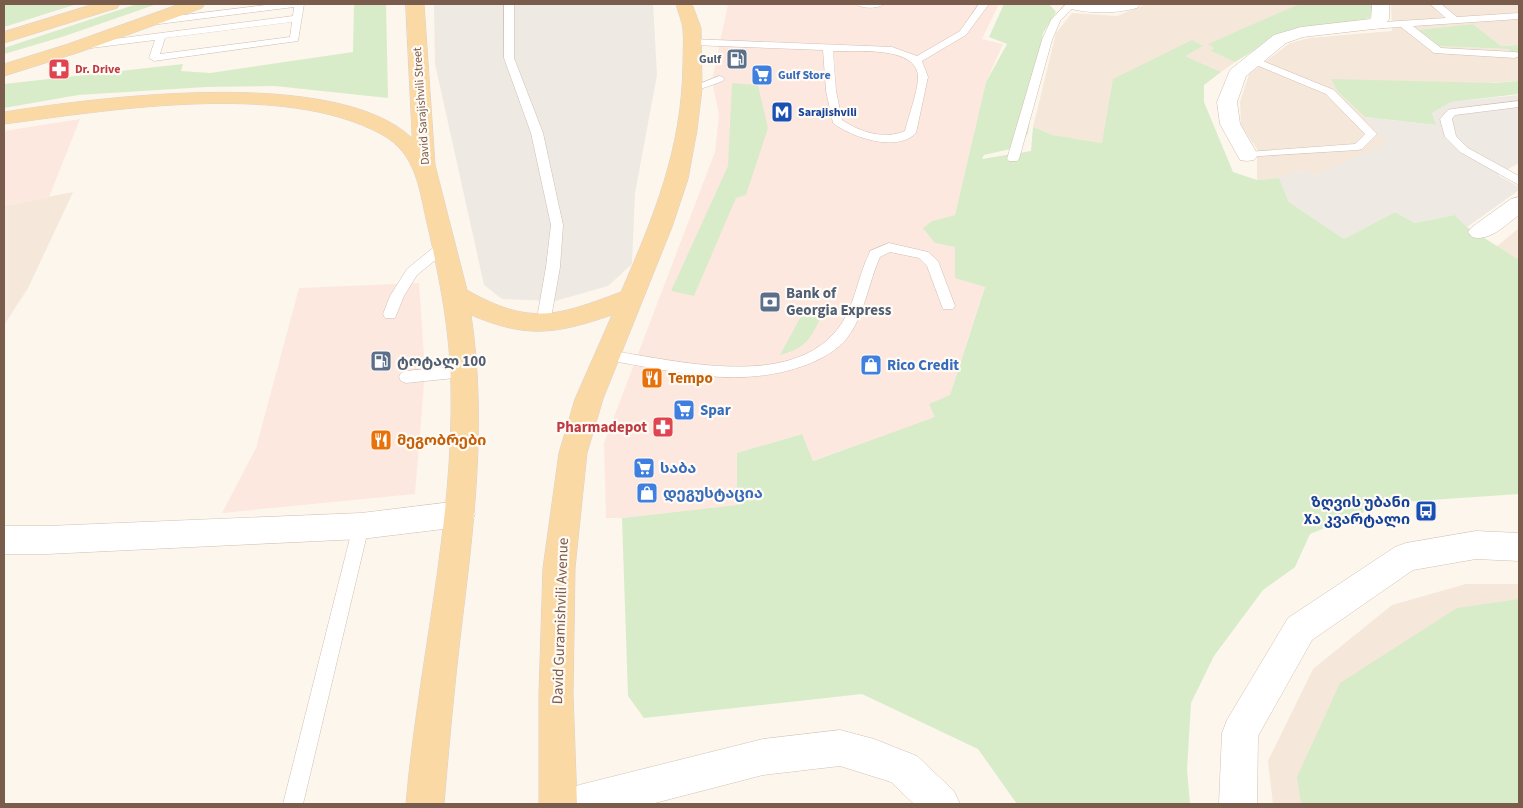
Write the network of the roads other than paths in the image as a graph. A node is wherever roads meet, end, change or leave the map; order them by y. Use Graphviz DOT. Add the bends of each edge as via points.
graph roads {
  1 [pos="111,4"];
  2 [pos="196,4"];
  3 [pos="295,4"];
  4 [pos="299,4"];
  5 [pos="415,4"];
  6 [pos="509,4"];
  7 [pos="684,4"];
  8 [pos="702,4"];
  9 [pos="861,4"];
  10 [pos="879,4"];
  11 [pos="984,4"];
  12 [pos="1072,4"];
  13 [pos="1131,4"];
  14 [pos="1380,4"];
  15 [pos="1435,4"];
  16 [pos="1519,16"];
  17 [pos="298,18"];
  18 [pos="1455,20"];
  19 [pos="145,23"];
  20 [pos="1402,23"];
  21 [pos="1368,26"];
  22 [pos="692,35"];
  23 [pos="161,36"];
  24 [pos="4,38"];
  25 [pos="74,48"];
  26 [pos="828,48"];
  27 [pos="1515,55"];
  28 [pos="917,60"];
  29 [pos="1253,60"];
  30 [pos="4,70"];
  31 [pos="719,79"];
  32 [pos="692,89"];
  33 [pos="1519,104"];
  34 [pos="4,118"];
  35 [pos="1247,155"];
  36 [pos="1013,159"];
  37 [pos="424,165"];
  38 [pos="1519,181"];
  39 [pos="1519,204"];
  40 [pos="1480,232"];
  41 [pos="444,246"];
  42 [pos="456,296"];
  43 [pos="631,298"];
  44 [pos="948,306"];
  45 [pos="390,314"];
  46 [pos="543,324"];
  47 [pos="606,355"];
  48 [pos="464,371"];
  49 [pos="406,376"];
  50 [pos="460,514"];
  51 [pos="361,526"];
  52 [pos="4,540"];
  53 [pos="1519,547"];
  54 [pos="293,804"];
  55 [pos="425,804"];
  56 [pos="558,804"];
  57 [pos="578,804"];
  58 [pos="940,804"];
  59 [pos="1238,804"];
  1 -- 24 [label="main road"];
  2 -- 19 [label="main road"];
  3 -- 19 [label="lane"];
  4 -- 17 [label="lane"];
  5 -- 37 [label="main road, David Sarajishvili Street"];
  6 -- 46 [label="lane" via="510,58 537,134 556,226"];
  7 -- 22 [label="main road"];
  8 -- 22 [label="main road"];
  9 -- 10 [label="lane"];
  11 -- 28 [label="lane" via="963,33"];
  12 -- 13 [label="street" via="1104,8"];
  12 -- 36 [label="lane" via="1056,20 1047,40"];
  14 -- 21 [label="street" via="1380,19"];
  15 -- 18 [label="lane"];
  16 -- 18 [label="lane"];
  17 -- 23 [label="lane"];
  17 -- 23 [label="lane" via="295,39 154,58"];
  18 -- 20 [label="lane"];
  19 -- 25 [label="main road"];
  20 -- 21 [label="lane"];
  20 -- 27 [label="lane" via="1438,51"];
  21 -- 29 [label="street" via="1301,32 1280,39"];
  22 -- 26 [label="lane" via="740,47"];
  22 -- 32 [label="main road"];
  23 -- 25 [label="lane"];
  25 -- 30 [label="main road"];
  26 -- 28 [label="lane" via="892,50"];
  26 -- 28 [label="lane" via="836,118 855,131 881,137 901,138 910,133 923,77"];
  29 -- 35 [label="street" via="1236,74 1227,102 1230,124"];
  29 -- 35 [label="lane" via="1330,92 1371,134 1358,147"];
  31 -- 32 [label="lane"];
  32 -- 43 [label="main road" via="677,179"];
  33 -- 38 [label="lane" via="1452,112 1446,119 1451,137 1464,150"];
  34 -- 37 [label="main road" via="104,104 185,100 287,102 328,107 364,118 408,144"];
  37 -- 41 [label="main road, David Sarajishvili Street"];
  39 -- 40 [label="street"];
  41 -- 42 [label="main road, David Sarajishvili Street"];
  41 -- 45 [label="lane" via="412,272"];
  42 -- 46 [label="main road" via="496,317"];
  42 -- 48 [label="main road"];
  43 -- 46 [label="main road" via="566,321"];
  43 -- 47 [label="main road, David Guramishvili Avenue"];
  44 -- 47 [label="lane" via="933,264 923,255 889,247 875,254 851,319 841,335 830,346 796,363 735,373"];
  47 -- 56 [label="main road, David Guramishvili Avenue" via="573,453 558,568"];
  48 -- 49 [label="lane"];
  48 -- 50 [label="main road" via="465,446"];
  50 -- 51 [label="street"];
  50 -- 55 [label="main road"];
  51 -- 52 [label="street"];
  51 -- 54 [label="lane"];
  53 -- 59 [label="street" via="1476,546 1406,557 1300,629 1240,734"];
  57 -- 58 [label="street" via="763,757 840,748 904,769"];
}
